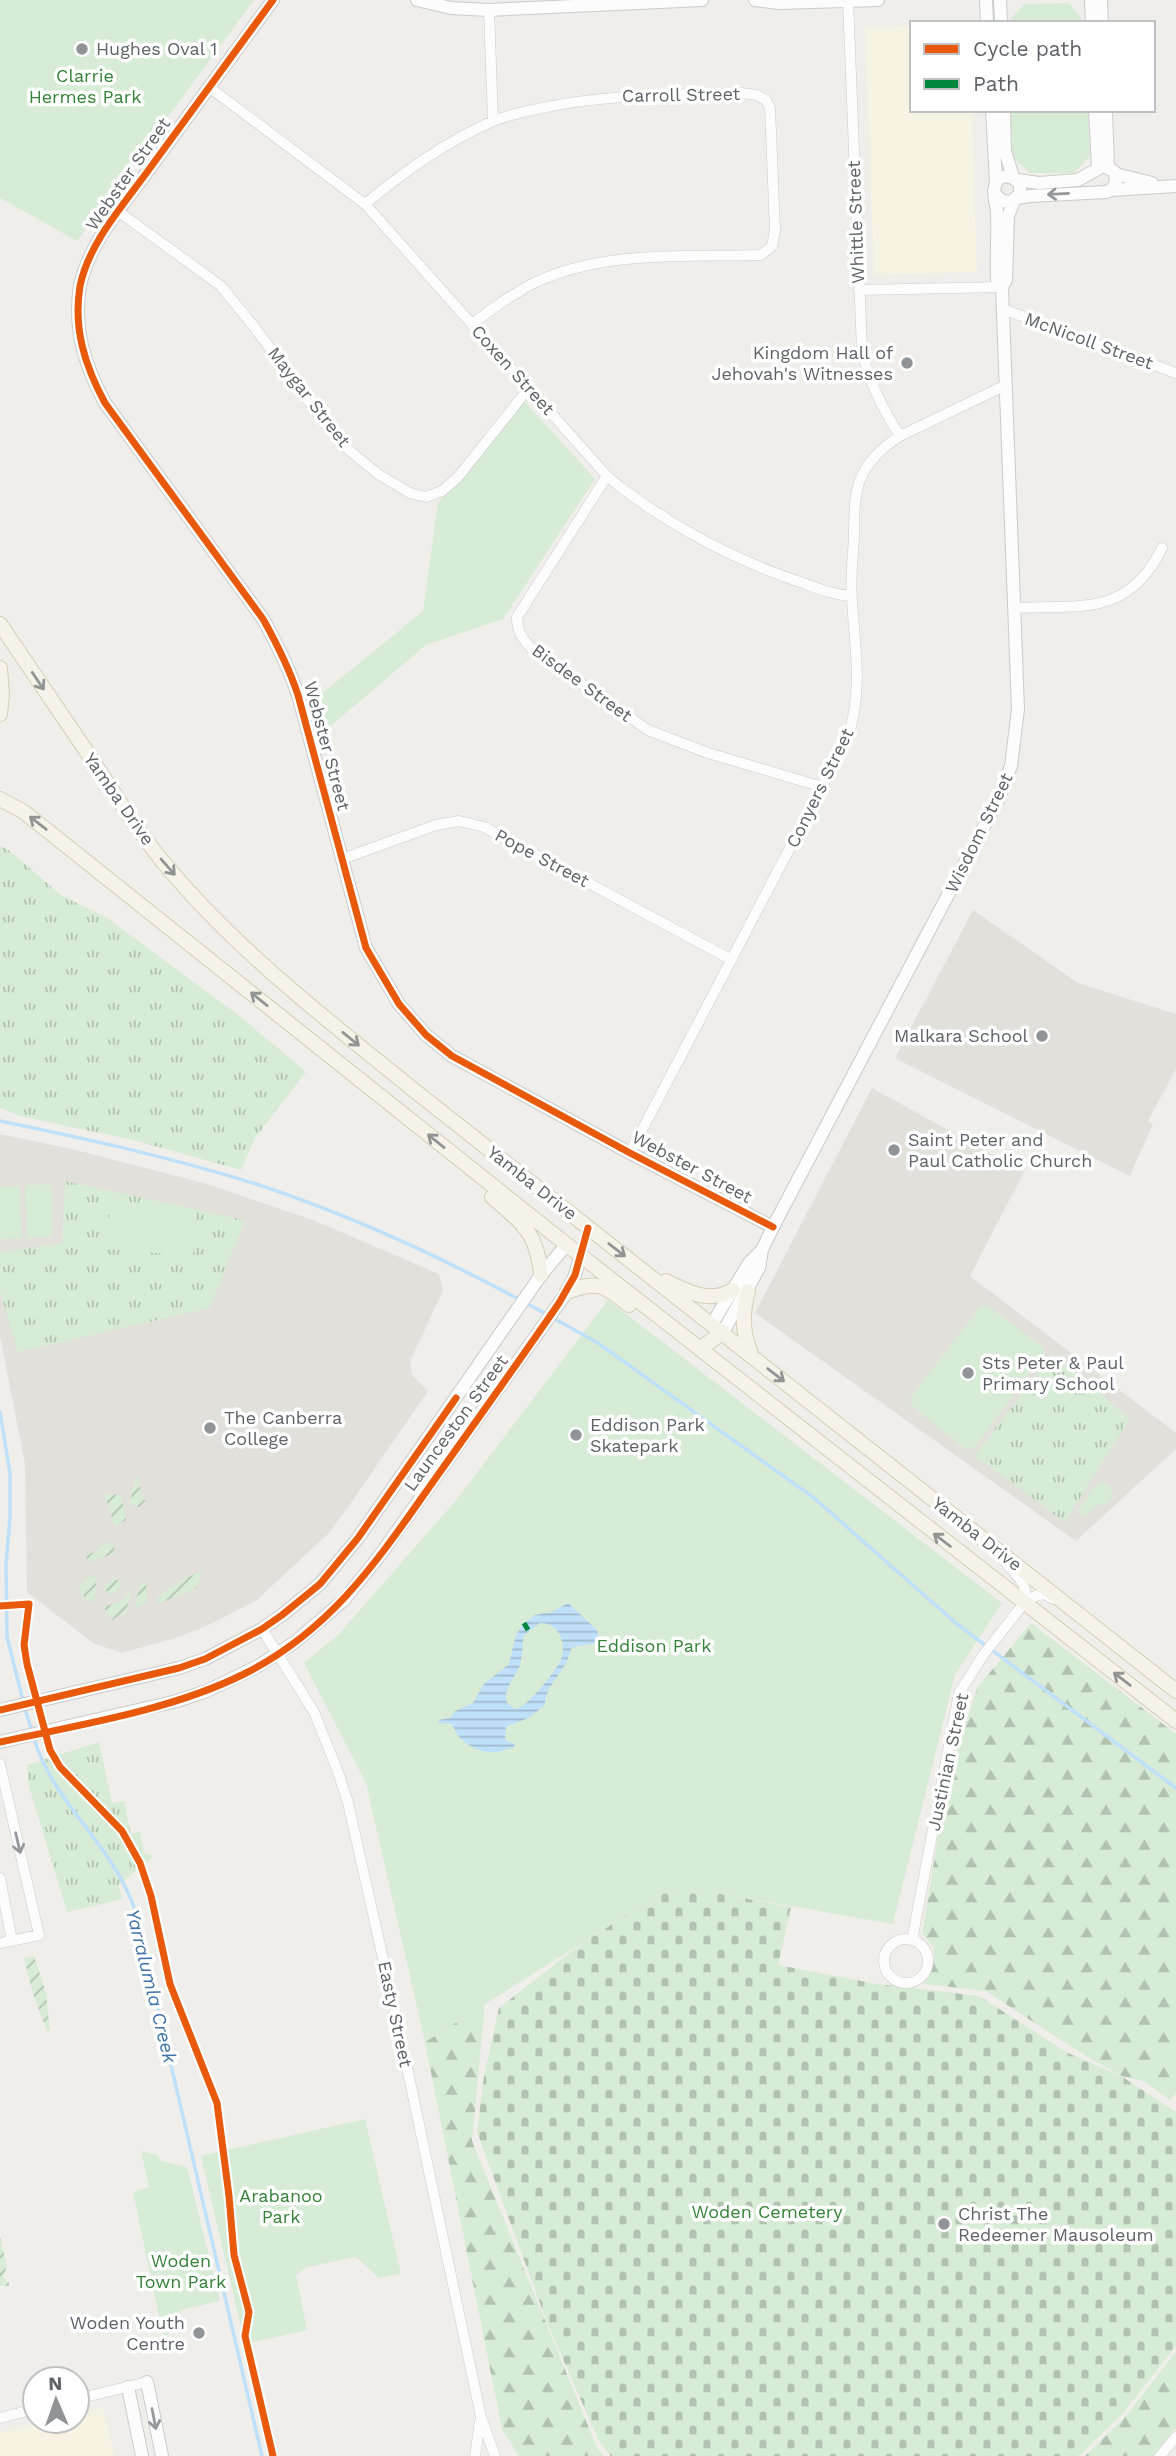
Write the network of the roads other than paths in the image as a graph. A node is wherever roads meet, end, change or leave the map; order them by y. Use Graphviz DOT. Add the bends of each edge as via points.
graph roads {
  1 [pos="273,0"];
  2 [pos="416,0"];
  3 [pos="702,0"];
  4 [pos="755,0"];
  5 [pos="848,0"];
  6 [pos="878,0"];
  7 [pos="986,0"];
  8 [pos="1000,0"];
  9 [pos="1091,0"];
  10 [pos="1101,0"];
  11 [pos="489,10"];
  12 [pos="987,21"];
  13 [pos="1001,21"];
  14 [pos="1092,21"];
  15 [pos="1102,21"];
  16 [pos="209,87"];
  17 [pos="992,112"];
  18 [pos="1004,112"];
  19 [pos="1095,112"];
  20 [pos="1106,112"];
  21 [pos="493,121"];
  22 [pos="1103,171"];
  23 [pos="1015,179"];
  24 [pos="1171,186"];
  25 [pos="995,188"];
  26 [pos="1105,191"];
  27 [pos="1015,200"];
  28 [pos="365,204"];
  29 [pos="118,212"];
  30 [pos="1002,286"];
  31 [pos="859,290"];
  32 [pos="1003,309"];
  33 [pos="472,324"];
  34 [pos="1176,373"];
  35 [pos="1006,385"];
  36 [pos="528,388"];
  37 [pos="900,436"];
  38 [pos="607,476"];
  39 [pos="1162,548"];
  40 [pos="852,596"];
  41 [pos="1014,608"];
  42 [pos="0,624"];
  43 [pos="0,668"];
  44 [pos="0,714"];
  45 [pos="823,787"];
  46 [pos="0,799"];
  47 [pos="342,859"];
  48 [pos="732,960"];
  49 [pos="630,1153"];
  50 [pos="467,1165"];
  51 [pos="773,1227"];
  52 [pos="589,1228"];
  53 [pos="566,1244"];
  54 [pos="581,1255"];
  55 [pos="646,1272"];
  56 [pos="541,1275"];
  57 [pos="741,1290"];
  58 [pos="563,1297"];
  59 [pos="662,1319"];
  60 [pos="718,1328"];
  61 [pos="700,1349"];
  62 [pos="752,1356"];
  63 [pos="998,1551"];
  64 [pos="1025,1602"];
  65 [pos="1068,1606"];
  66 [pos="262,1629"];
  67 [pos="278,1655"];
  68 [pos="1176,1691"];
  69 [pos="6,1709"];
  70 [pos="1176,1721"];
  71 [pos="0,1742"];
  72 [pos="0,1764"];
  73 [pos="0,1878"];
  74 [pos="912,1940"];
  75 [pos="12,1941"];
  76 [pos="0,1943"];
  77 [pos="147,2382"];
  78 [pos="128,2387"];
  79 [pos="91,2396"];
  80 [pos="21,2413"];
  81 [pos="481,2417"];
  82 [pos="0,2418"];
  83 [pos="1176,2437"];
  84 [pos="142,2456"];
  85 [pos="162,2456"];
  86 [pos="475,2456"];
  87 [pos="495,2456"];
  88 [pos="1160,2456"];
  1 -- 16 [label="main road, Webster Street"];
  2 -- 11 [label="main road"];
  3 -- 11 [label="main road"];
  4 -- 5 [label="main road"];
  5 -- 6 [label="main road"];
  5 -- 31 [label="street, Whittle Street"];
  7 -- 12 [label="main road"];
  8 -- 13 [label="main road"];
  9 -- 14 [label="main road"];
  10 -- 15 [label="main road"];
  11 -- 21 [label="street"];
  16 -- 28 [label="street, Coxen Street"];
  16 -- 29 [label="main road, Webster Street"];
  17 -- 25 [label="main road, Wisdom Street"];
  18 -- 23 [label="main road" via="1005,151"];
  19 -- 22 [label="main road"];
  20 -- 22 [label="main road"];
  21 -- 28 [label="street, Carroll Street" via="430,155"];
  21 -- 33 [label="street, Carroll Street" via="572,101 610,97 757,95 769,108 775,230 772,246 761,255 628,259 562,272 504,300"];
  22 -- 23 [label="main road" via="1062,182"];
  22 -- 24 [label="main road"];
  22 -- 26 [label="main road" via="1115,185"];
  22 -- 26 [label="main road" via="1091,185"];
  23 -- 25 [label="main road" via="1003,177"];
  23 -- 27 [label="main road" via="1021,190"];
  24 -- 26 [label="main road"];
  25 -- 27 [label="main road" via="1004,202"];
  25 -- 30 [label="main road, Wisdom Street" via="997,280"];
  26 -- 27 [label="main road, one-way"];
  27 -- 30 [label="main road, Wisdom Street" via="1008,216"];
  28 -- 33 [label="street, Coxen Street"];
  29 -- 36 [label="street, Maygar Street" via="221,286 329,429 378,474 410,493 426,496 442,491 458,477"];
  29 -- 47 [label="main road, Webster Street" via="87,262 81,284 77,307 83,355 105,403 277,644 298,695"];
  30 -- 31 [label="street"];
  30 -- 32 [label="main road, Wisdom Street"];
  31 -- 37 [label="street, Whittle Street" via="866,371"];
  32 -- 34 [label="street, McNicoll Street"];
  32 -- 35 [label="main road, Wisdom Street"];
  33 -- 36 [label="street, Coxen Street"];
  35 -- 37 [label="street, Conyers Street"];
  35 -- 41 [label="main road, Wisdom Street"];
  36 -- 38 [label="street, Coxen Street"];
  37 -- 40 [label="street, Conyers Street" via="885,446 858,484"];
  38 -- 40 [label="street, Coxen Street" via="716,548 780,575"];
  38 -- 45 [label="street, Bisdee Street" via="517,617 523,640 648,730"];
  39 -- 41 [label="street" via="1140,582 1105,603"];
  40 -- 45 [label="street, Conyers Street" via="859,686 856,714"];
  41 -- 51 [label="main road, Wisdom Street" via="1018,709 1012,766"];
  42 -- 52 [label="main road, Yamba Drive, one-way" via="131,821 209,914 295,994"];
  43 -- 44 [label="main road"];
  45 -- 48 [label="street, Conyers Street"];
  50 -- 46 [label="main road, Yamba Drive, one-way" via="24,812"];
  47 -- 48 [label="street, Pope Street" via="436,825 459,821 484,827"];
  47 -- 49 [label="main road, Webster Street" via="366,948 399,1004 426,1035 452,1056"];
  48 -- 49 [label="street, Conyers Street"];
  49 -- 51 [label="main road, Webster Street"];
  50 -- 53 [label="main road, Yamba Drive"];
  50 -- 56 [label="main road" via="489,1194 525,1226 539,1253"];
  51 -- 57 [label="main road, Wisdom Street" via="762,1250 749,1262"];
  52 -- 53 [label="main road"];
  52 -- 54 [label="main road"];
  52 -- 55 [label="main road, Yamba Drive, one-way"];
  53 -- 54 [label="main road, Yamba Drive"];
  53 -- 56 [label="main road, Launceston Street"];
  54 -- 58 [label="main road, Launceston Street"];
  54 -- 59 [label="main road, Yamba Drive"];
  55 -- 57 [label="main road" via="710,1298"];
  55 -- 60 [label="main road, Yamba Drive"];
  56 -- 66 [label="main road, Launceston Street" via="358,1538 320,1584"];
  57 -- 60 [label="main road, Wisdom Street"];
  57 -- 62 [label="main road" via="743,1330"];
  58 -- 59 [label="main road" via="591,1283 600,1285 632,1307"];
  58 -- 67 [label="main road, Launceston Street" via="388,1545 344,1600"];
  59 -- 61 [label="main road, Yamba Drive"];
  60 -- 61 [label="main road"];
  60 -- 62 [label="main road, Yamba Drive"];
  64 -- 61 [label="main road, Yamba Drive, one-way"];
  62 -- 63 [label="main road, Yamba Drive, one-way"];
  63 -- 64 [label="street" via="1024,1580"];
  63 -- 65 [label="main road, Yamba Drive"];
  64 -- 65 [label="street" via="1044,1594"];
  70 -- 64 [label="main road, Yamba Drive, one-way"];
  64 -- 74 [label="street, Justinian Street" via="959,1693"];
  65 -- 68 [label="main road, Yamba Drive"];
  66 -- 67 [label="street, Easty Street"];
  66 -- 69 [label="main road, Launceston Street" via="179,1668"];
  67 -- 71 [label="main road, Launceston Street" via="187,1698"];
  67 -- 81 [label="street, Easty Street" via="314,1712 348,1803"];
  72 -- 75 [label="street, one-way" via="39,1935"];
  73 -- 75 [label="street"];
  74 -- 74 [label="street" via="926,1951 927,1969 920,1979 900,1983 888,1975 884,1956 895,1942"];
  75 -- 76 [label="street"];
  77 -- 78 [label="street"];
  77 -- 85 [label="main road, one-way"];
  78 -- 79 [label="street"];
  78 -- 84 [label="main road"];
  80 -- 82 [label="street"];
  81 -- 86 [label="street, Easty Street"];
  81 -- 87 [label="street, Easty Street"];
  83 -- 88 [label="street"];
}
